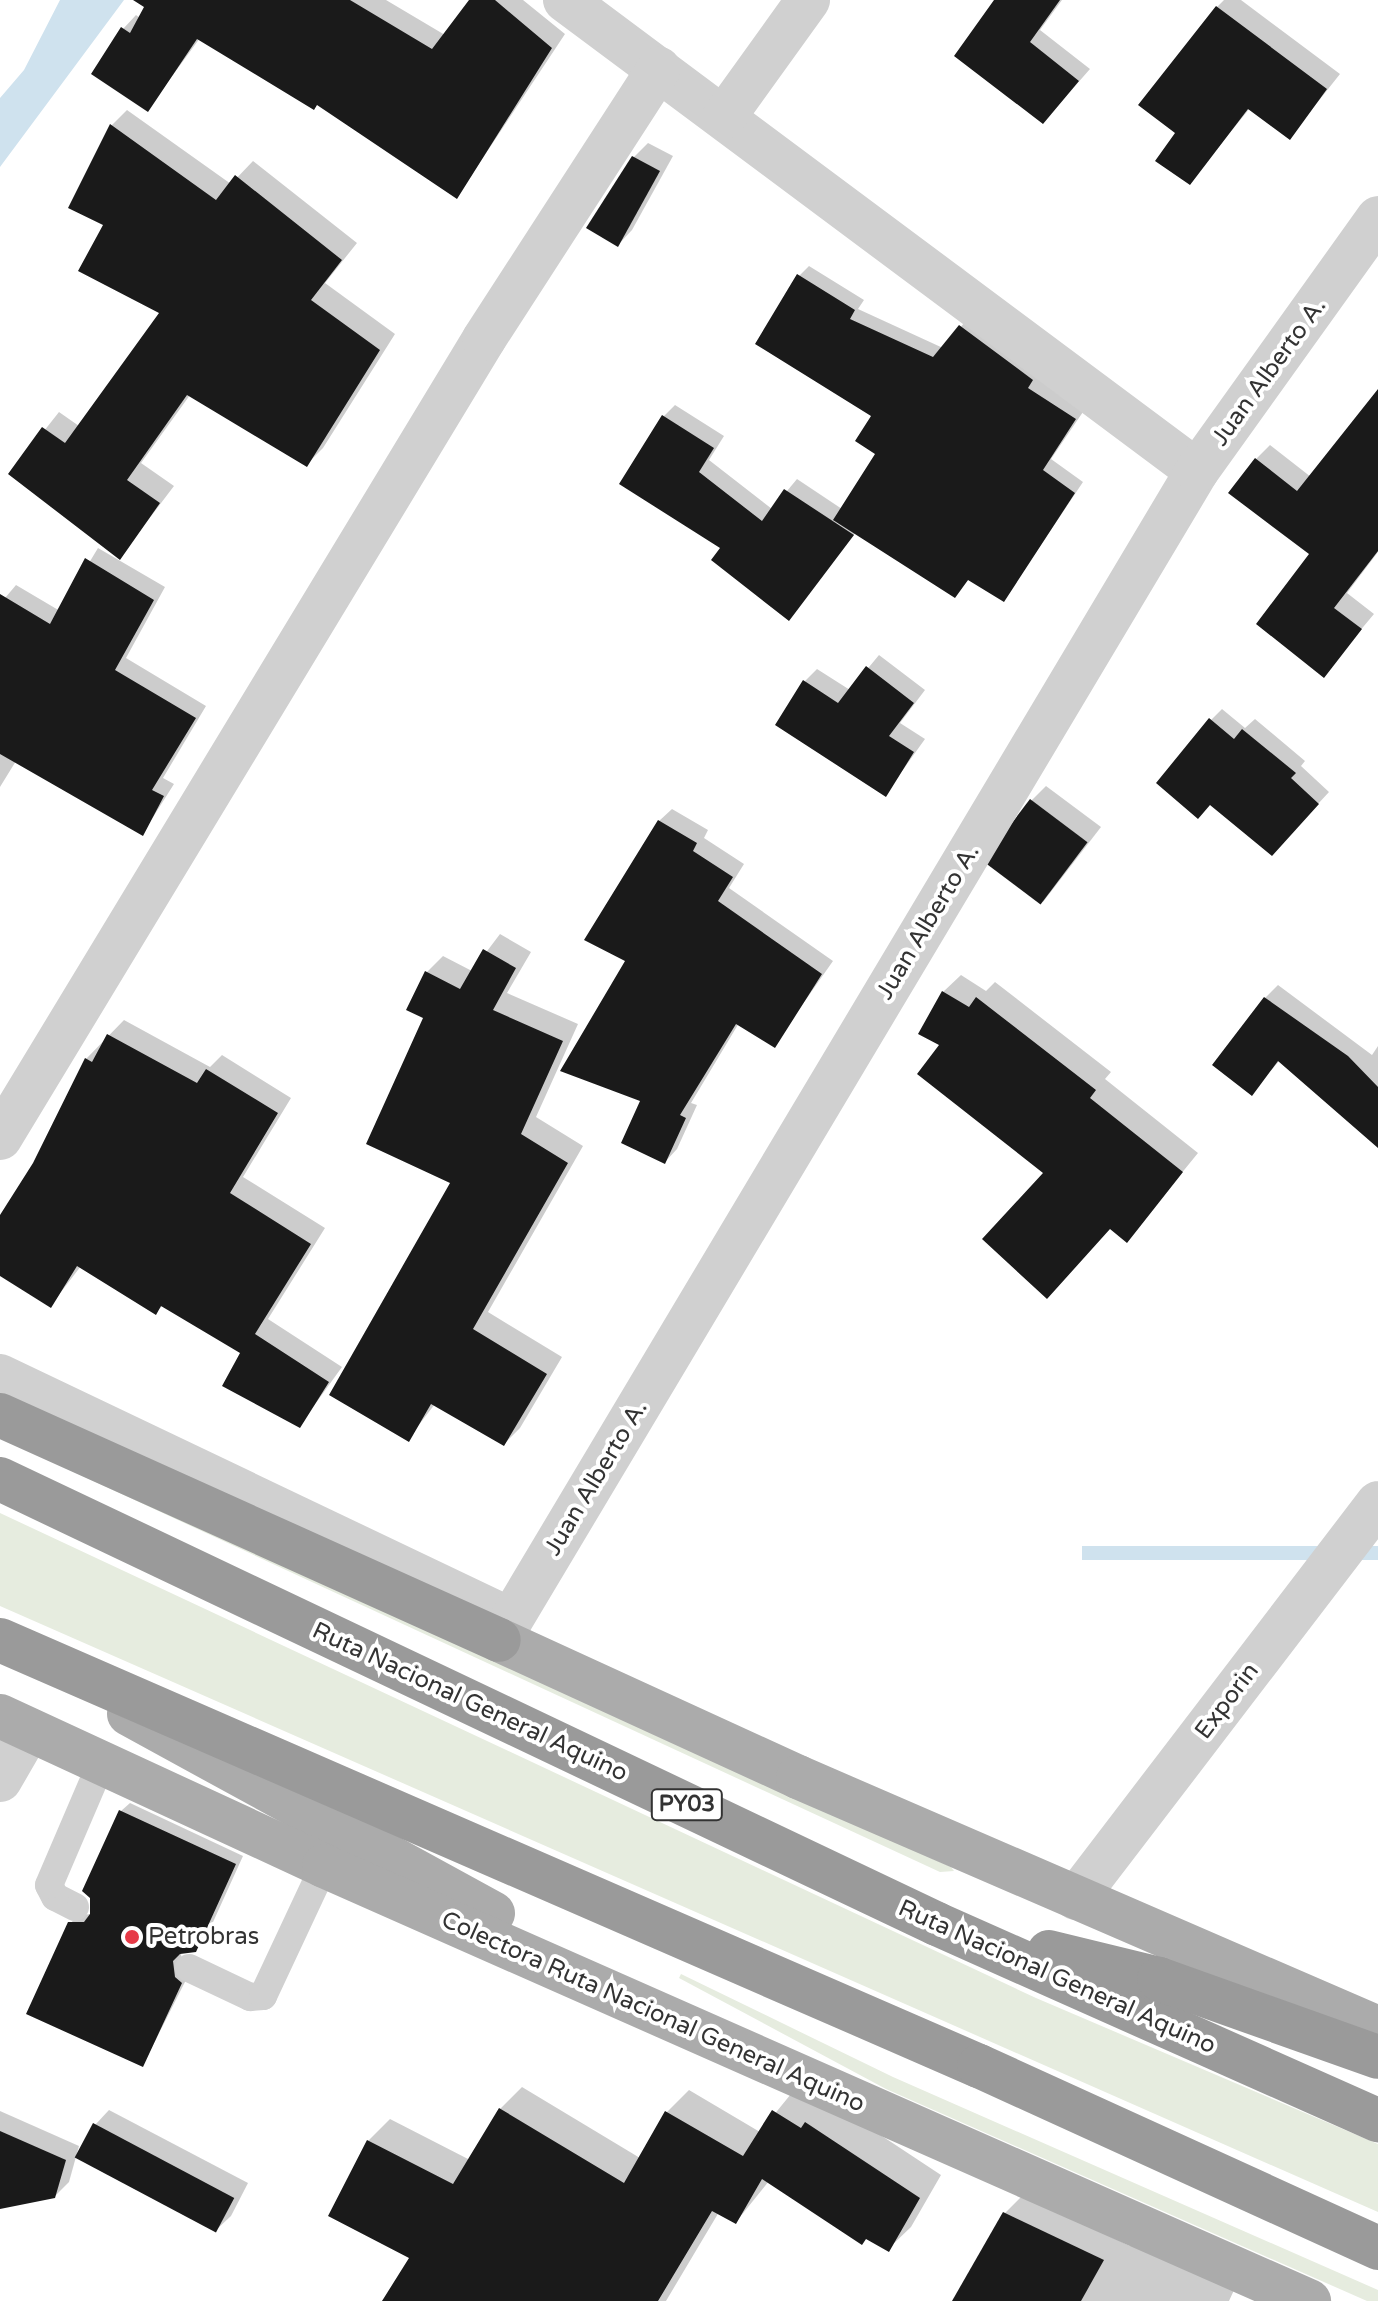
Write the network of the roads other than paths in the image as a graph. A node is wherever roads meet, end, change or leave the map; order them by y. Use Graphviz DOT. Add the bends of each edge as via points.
graph roads {
  1 [pos="565,0"];
  2 [pos="808,0"];
  3 [pos="659,69"];
  4 [pos="724,117"];
  5 [pos="1378,218"];
  6 [pos="1197,471"];
  7 [pos="0,1138"];
  8 [pos="0,1376"];
  9 [pos="0,1415"];
  10 [pos="0,1479"];
  11 [pos="1378,1503"];
  12 [pos="505,1630"];
  13 [pos="0,1642"];
  14 [pos="14,1723"];
  15 [pos="100,1766"];
  16 [pos="0,1780"];
  17 [pos="324,1866"];
  18 [pos="1076,1898"];
  19 [pos="75,1907"];
  20 [pos="937,1924"];
  21 [pos="189,1968"];
  22 [pos="1378,2028"];
  23 [pos="1378,2057"];
  24 [pos="769,2064"];
  25 [pos="1378,2120"];
  26 [pos="1378,2248"];
  27 [pos="1309,2301"];
  1 -- 3 [label="street"];
  2 -- 4 [label="street"];
  3 -- 4 [label="street"];
  3 -- 7 [label="street" via="484,339"];
  4 -- 6 [label="street"];
  5 -- 6 [label="street, Juan Alberto A."];
  6 -- 12 [label="street, Juan Alberto A."];
  8 -- 12 [label="street"];
  9 -- 12 [label="highway"];
  10 -- 20 [label="highway, Ruta Nacional General Aquino / PY03"];
  11 -- 18 [label="street, Exporin"];
  12 -- 18 [label="main road"];
  13 -- 24 [label="main road"];
  13 -- 26 [label="highway" via="979,2066"];
  14 -- 15 [label="main road, Colectora Ruta Nacional General Aquino"];
  14 -- 16 [label="street"];
  15 -- 17 [label="main road, Colectora Ruta Nacional General Aquino"];
  15 -- 19 [label="lane" via="49,1885 55,1897"];
  17 -- 21 [label="lane" via="263,1996 250,1997"];
  17 -- 24 [label="main road, Colectora Ruta Nacional General Aquino"];
  18 -- 22 [label="main road"];
  20 -- 23 [label="highway" via="1159,1979"];
  20 -- 25 [label="highway, Ruta Nacional General Aquino / PY03"];
  24 -- 27 [label="main road, Colectora Ruta Nacional General Aquino"];
}
